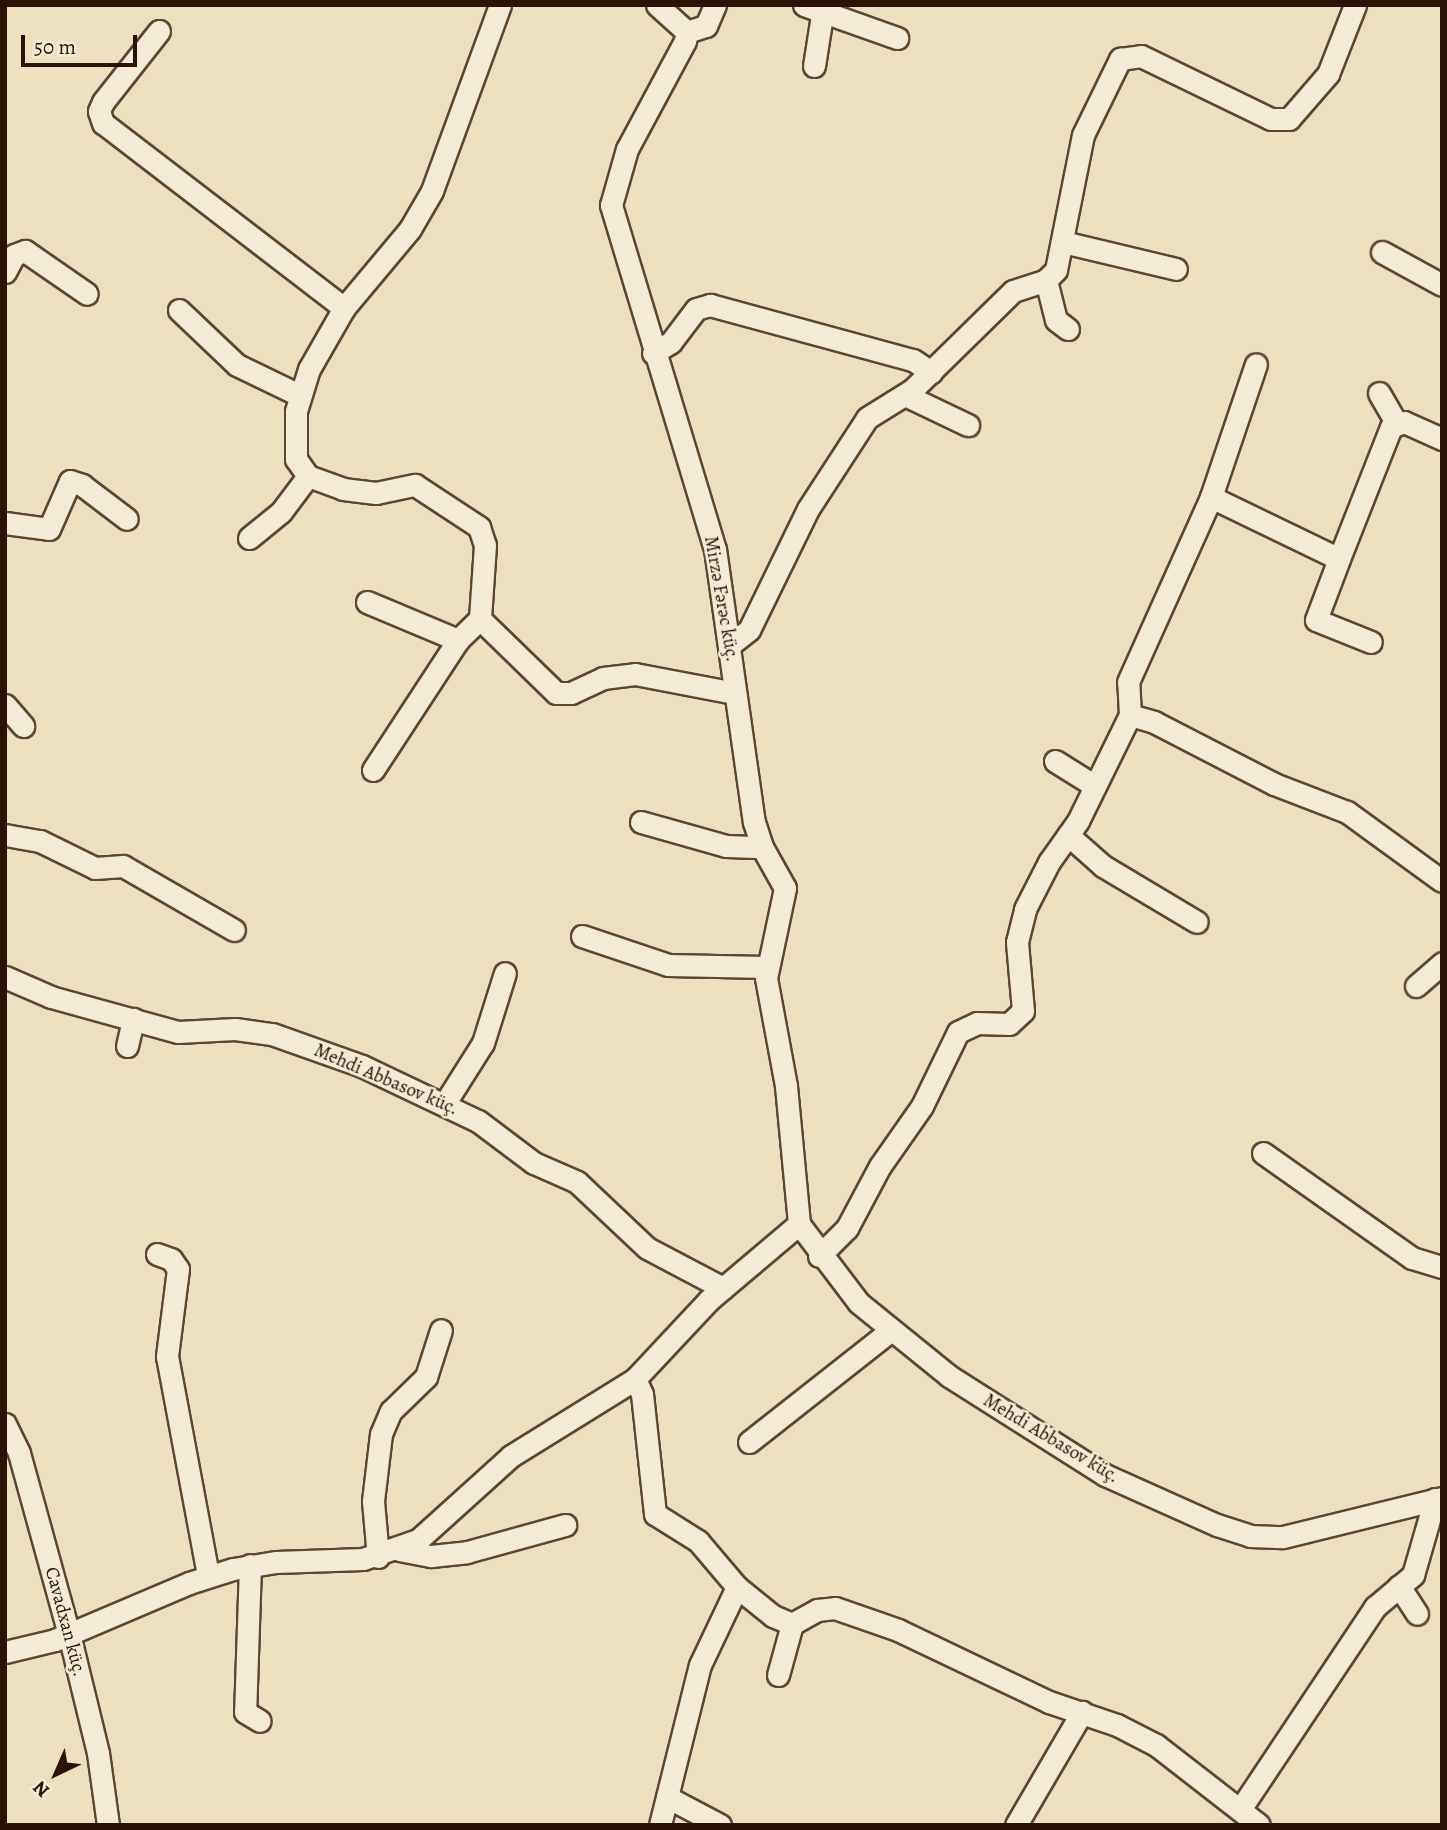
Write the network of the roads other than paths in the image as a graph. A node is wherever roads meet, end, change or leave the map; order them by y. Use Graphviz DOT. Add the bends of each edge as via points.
graph roads {
  1 [pos="500,5"];
  2 [pos="657,5"];
  3 [pos="715,5"];
  4 [pos="1355,5"];
  5 [pos="813,10"];
  6 [pos="159,31"];
  7 [pos="687,32"];
  8 [pos="897,38"];
  9 [pos="814,66"];
  10 [pos="1063,242"];
  11 [pos="1382,252"];
  12 [pos="1176,268"];
  13 [pos="5,272"];
  14 [pos="1046,280"];
  15 [pos="1442,285"];
  16 [pos="87,294"];
  17 [pos="344,308"];
  18 [pos="179,310"];
  19 [pos="1069,329"];
  20 [pos="653,354"];
  21 [pos="1256,364"];
  22 [pos="931,372"];
  23 [pos="1378,393"];
  24 [pos="299,395"];
  25 [pos="905,395"];
  26 [pos="1396,422"];
  27 [pos="968,425"];
  28 [pos="1442,439"];
  29 [pos="308,476"];
  30 [pos="1211,497"];
  31 [pos="127,519"];
  32 [pos="5,523"];
  33 [pos="249,538"];
  34 [pos="1339,559"];
  35 [pos="367,602"];
  36 [pos="480,619"];
  37 [pos="458,640"];
  38 [pos="1371,642"];
  39 [pos="731,644"];
  40 [pos="736,693"];
  41 [pos="5,705"];
  42 [pos="1130,716"];
  43 [pos="23,726"];
  44 [pos="1055,761"];
  45 [pos="373,770"];
  46 [pos="1095,786"];
  47 [pos="641,822"];
  48 [pos="5,835"];
  49 [pos="1068,835"];
  50 [pos="762,847"];
  51 [pos="1442,881"];
  52 [pos="1197,922"];
  53 [pos="234,930"];
  54 [pos="582,936"];
  55 [pos="1442,962"];
  56 [pos="766,967"];
  57 [pos="505,973"];
  58 [pos="5,977"];
  59 [pos="1416,986"];
  60 [pos="133,1019"];
  61 [pos="127,1046"];
  62 [pos="446,1103"];
  63 [pos="1263,1153"];
  64 [pos="799,1224"];
  65 [pos="157,1254"];
  66 [pos="819,1256"];
  67 [pos="1442,1268"];
  68 [pos="723,1288"];
  69 [pos="441,1330"];
  70 [pos="890,1331"];
  71 [pos="635,1379"];
  72 [pos="5,1424"];
  73 [pos="748,1441"];
  74 [pos="1439,1499"];
  75 [pos="565,1525"];
  76 [pos="399,1550"];
  77 [pos="378,1556"];
  78 [pos="250,1565"];
  79 [pos="208,1576"];
  80 [pos="1399,1586"];
  81 [pos="737,1587"];
  82 [pos="1417,1614"];
  83 [pos="792,1624"];
  84 [pos="69,1634"];
  85 [pos="5,1652"];
  86 [pos="778,1675"];
  87 [pos="1082,1712"];
  88 [pos="260,1721"];
  89 [pos="667,1797"];
  90 [pos="1241,1808"];
  91 [pos="108,1825"];
  92 [pos="660,1825"];
  93 [pos="720,1825"];
  94 [pos="1016,1825"];
  95 [pos="1259,1825"];
  1 -- 17 [label="street" via="432,191 410,229"];
  2 -- 7 [label="street"];
  3 -- 7 [label="street" via="706,26"];
  4 -- 10 [label="street" via="1328,74 1289,119 1271,119 1141,56 1120,60 1083,135"];
  5 -- 8 [label="street"];
  5 -- 9 [label="street"];
  6 -- 17 [label="street" via="103,102 99,111 103,124"];
  7 -- 20 [label="street, Mirzə Fərəc küç." via="680,54 626,149 611,195"];
  10 -- 12 [label="street"];
  10 -- 14 [label="street" via="1056,270"];
  11 -- 15 [label="street"];
  13 -- 16 [label="street" via="14,254 25,251"];
  14 -- 19 [label="street" via="1056,320"];
  14 -- 22 [label="street" via="1013,291"];
  17 -- 24 [label="street"];
  18 -- 24 [label="street" via="253,376"];
  20 -- 22 [label="street" via="671,342 696,309 710,305 913,360"];
  20 -- 39 [label="street, Mirzə Fərəc küç." via="715,549"];
  21 -- 30 [label="street"];
  22 -- 25 [label="street"];
  23 -- 26 [label="street"];
  24 -- 29 [label="street" via="293,448"];
  25 -- 27 [label="street"];
  25 -- 39 [label="street" via="873,412 844,451 808,509 749,630"];
  26 -- 28 [label="street"];
  26 -- 34 [label="street"];
  29 -- 33 [label="street" via="281,512"];
  29 -- 36 [label="street" via="363,492 415,485 472,521 485,545"];
  30 -- 34 [label="street"];
  30 -- 42 [label="street" via="1128,682"];
  31 -- 32 [label="street" via="70,481 49,530"];
  34 -- 38 [label="street" via="1316,620"];
  35 -- 37 [label="street"];
  36 -- 37 [label="street"];
  36 -- 40 [label="street" via="556,693 571,693 603,678 635,674"];
  37 -- 45 [label="street"];
  39 -- 40 [label="street, Mirzə Fərəc küç."];
  40 -- 50 [label="street, Mirzə Fərəc küç."];
  41 -- 43 [label="street"];
  42 -- 46 [label="street" via="1114,740"];
  42 -- 51 [label="street" via="1154,722 1274,784 1347,812"];
  44 -- 46 [label="street"];
  46 -- 49 [label="street"];
  47 -- 50 [label="street" via="726,846"];
  48 -- 53 [label="street" via="40,841 95,868 123,866"];
  49 -- 52 [label="street" via="1103,866"];
  49 -- 66 [label="street" via="1034,890 1018,932 1023,1011 1009,1024 977,1023 958,1032 922,1107 880,1166 847,1228"];
  50 -- 56 [label="street, Mirzə Fərəc küç." via="785,888"];
  54 -- 56 [label="street" via="668,965"];
  55 -- 59 [label="street"];
  56 -- 64 [label="street, Mirzə Fərəc küç." via="786,1086"];
  57 -- 62 [label="street" via="483,1042"];
  58 -- 60 [label="street, Mehdi Abbasov küç." via="51,997"];
  60 -- 61 [label="street"];
  60 -- 62 [label="street, Mehdi Abbasov küç." via="193,1034 234,1029 272,1034"];
  62 -- 68 [label="street, Mehdi Abbasov küç." via="534,1163 577,1182 647,1248"];
  63 -- 67 [label="street" via="1412,1258"];
  64 -- 66 [label="street, Mehdi Abbasov küç."];
  64 -- 68 [label="street"];
  65 -- 79 [label="street" via="171,1259 178,1269 168,1364"];
  66 -- 70 [label="street, Mehdi Abbasov küç." via="852,1296"];
  68 -- 71 [label="street"];
  69 -- 77 [label="street" via="426,1377 391,1411 381,1434 373,1501"];
  70 -- 73 [label="street"];
  70 -- 74 [label="street, Mehdi Abbasov küç." via="967,1389 1077,1460 1234,1532 1283,1537"];
  71 -- 76 [label="street" via="511,1456 429,1531"];
  71 -- 81 [label="street" via="642,1394 655,1514 698,1541"];
  72 -- 84 [label="street, Cavadxan küç." via="19,1453"];
  74 -- 80 [label="street" via="1418,1563"];
  75 -- 76 [label="street" via="460,1554 431,1556"];
  76 -- 77 [label="street"];
  77 -- 78 [label="street"];
  78 -- 79 [label="street"];
  78 -- 88 [label="street" via="246,1712"];
  79 -- 84 [label="street"];
  80 -- 82 [label="street"];
  80 -- 90 [label="street" via="1375,1607"];
  81 -- 83 [label="street"];
  81 -- 89 [label="street" via="700,1665"];
  83 -- 86 [label="street"];
  83 -- 87 [label="street" via="817,1610 835,1608 898,1630 1049,1702"];
  84 -- 85 [label="street"];
  84 -- 91 [label="street, Cavadxan küç." via="98,1753"];
  87 -- 90 [label="street" via="1156,1745"];
  87 -- 94 [label="street"];
  89 -- 92 [label="street"];
  89 -- 93 [label="street"];
  90 -- 95 [label="street"];
}
